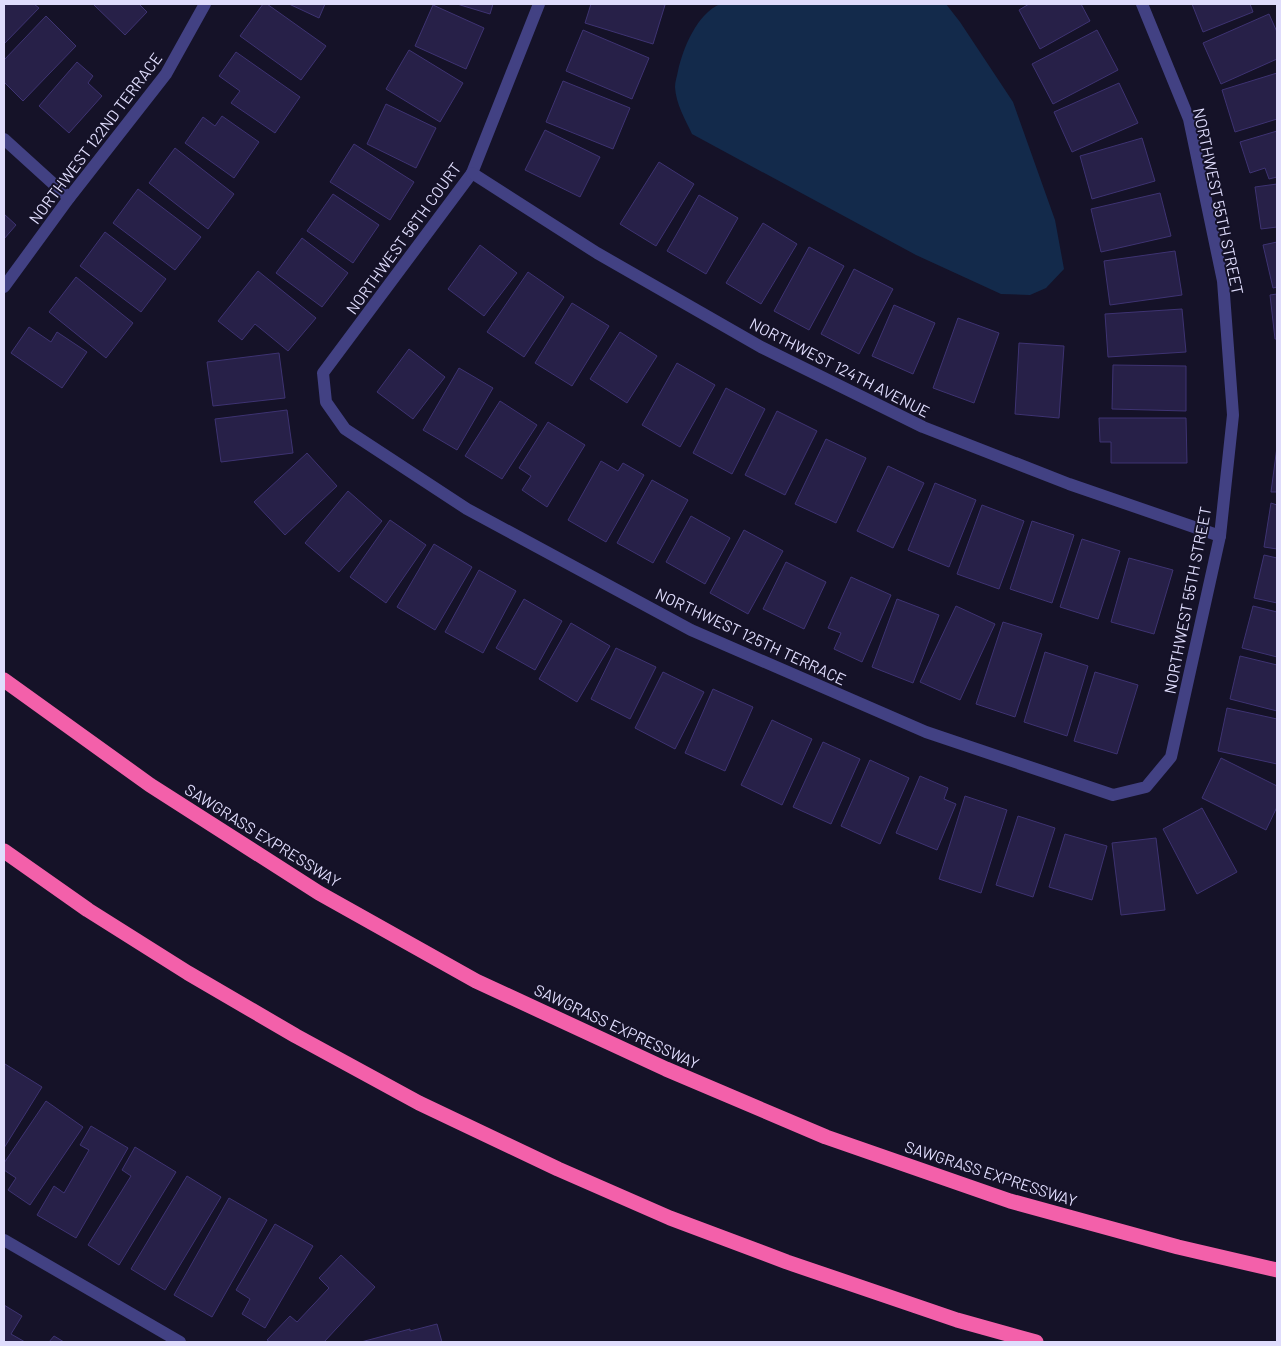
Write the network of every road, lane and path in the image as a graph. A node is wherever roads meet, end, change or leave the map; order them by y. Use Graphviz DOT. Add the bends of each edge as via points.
graph roads {
  1 [pos="205,4"];
  2 [pos="539,4"];
  3 [pos="1142,4"];
  4 [pos="4,140"];
  5 [pos="472,174"];
  6 [pos="69,198"];
  7 [pos="4,287"];
  8 [pos="326,402"];
  9 [pos="1220,536"];
  10 [pos="4,680"];
  11 [pos="1146,787"];
  12 [pos="4,851"];
  13 [pos="4,1240"];
  14 [pos="1277,1270"];
  15 [pos="180,1342"];
  16 [pos="1036,1342"];
  1 -- 6 [label="street, NORTHWEST 122ND TERRACE" via="166,74"];
  2 -- 5 [label="street, NORTHWEST 56TH COURT"];
  3 -- 9 [label="street, NORTHWEST 55TH STREET" via="1189,119 1223,281 1233,415"];
  4 -- 6 [label="street"];
  5 -- 8 [label="street, NORTHWEST 56TH COURT" via="324,373"];
  5 -- 9 [label="street, NORTHWEST 124TH AVENUE" via="597,253 761,347 923,427 1069,484"];
  6 -- 7 [label="street, NORTHWEST 122ND TERRACE"];
  8 -- 11 [label="street, NORTHWEST 125TH TERRACE" via="345,429 466,510 691,630 926,732 1113,795"];
  9 -- 11 [label="street, NORTHWEST 55TH STREET" via="1171,758"];
  10 -- 14 [label="highway, SAWGRASS EXPRESSWAY" via="150,785 319,893 476,981 657,1065 826,1137 1010,1201 1178,1247"];
  12 -- 16 [label="highway" via="88,910 188,972 419,1103 670,1218 957,1320"];
  13 -- 15 [label="street"];
}
